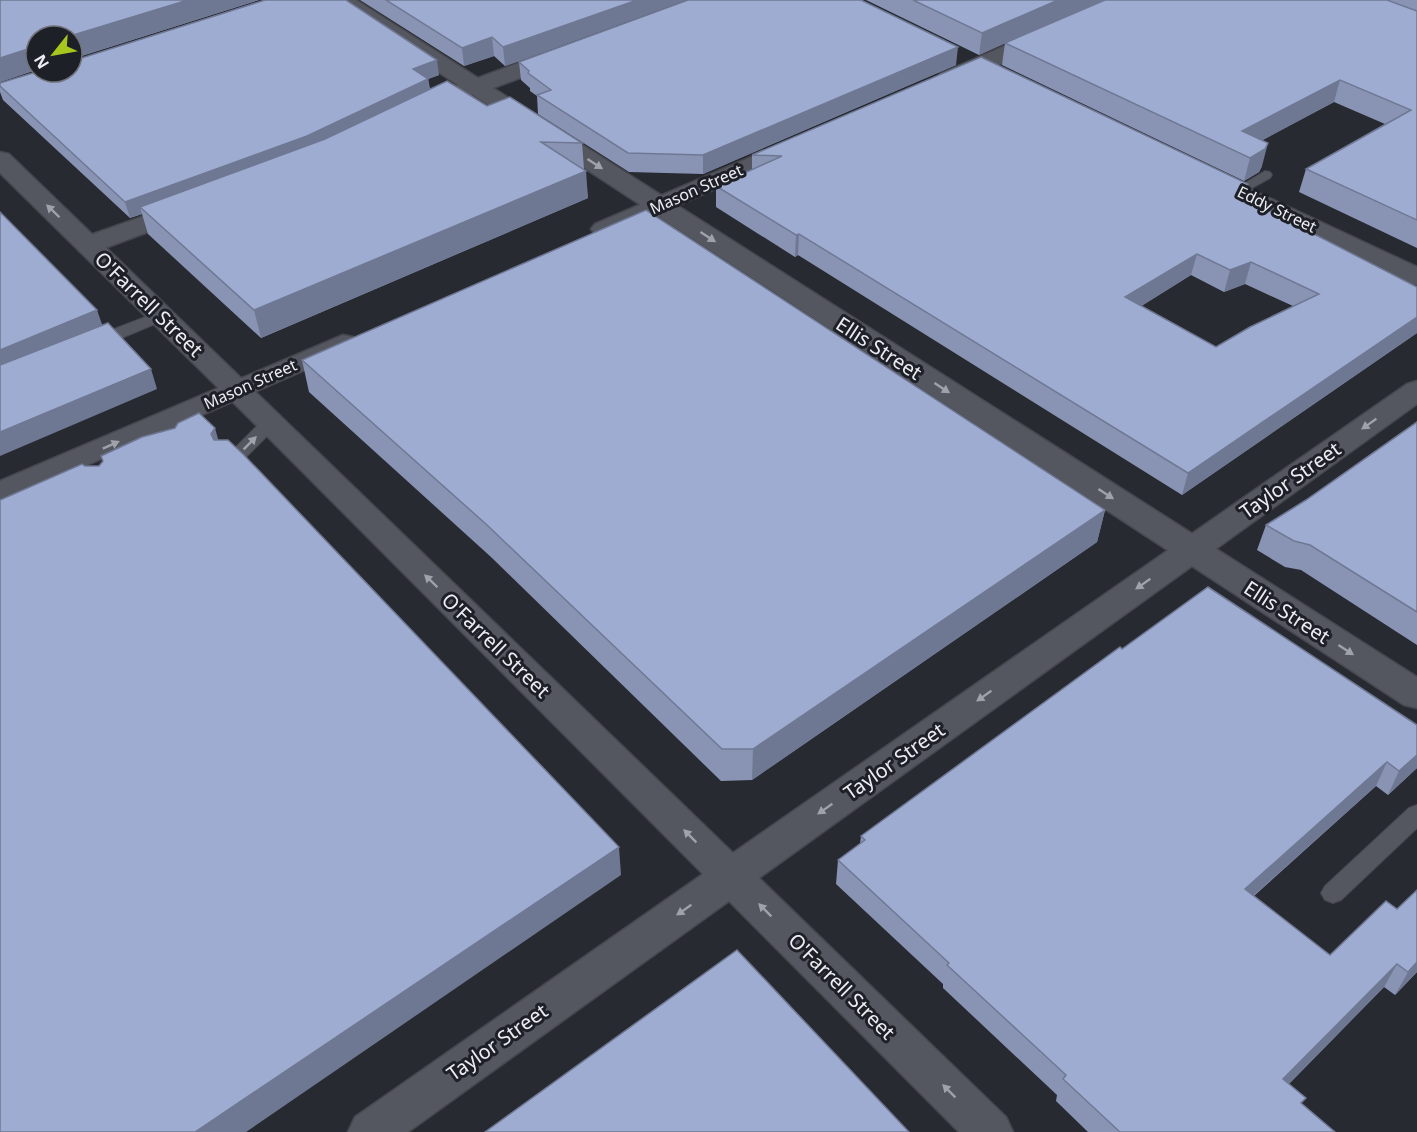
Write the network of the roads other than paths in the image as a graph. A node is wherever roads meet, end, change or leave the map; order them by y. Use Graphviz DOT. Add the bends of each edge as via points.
graph roads {
  1 [pos="342,0"];
  2 [pos="1128,0"];
  3 [pos="578,49"];
  4 [pos="957,54"];
  5 [pos="979,65"];
  6 [pos="1005,77"];
  7 [pos="476,86"];
  8 [pos="922,90"];
  9 [pos="436,102"];
  10 [pos="815,137"];
  11 [pos="0,159"];
  12 [pos="1187,166"];
  13 [pos="1264,175"];
  14 [pos="1239,191"];
  15 [pos="212,200"];
  16 [pos="659,205"];
  17 [pos="582,238"];
  18 [pos="88,245"];
  19 [pos="1417,277"];
  20 [pos="161,316"];
  21 [pos="368,332"];
  22 [pos="75,351"];
  23 [pos="237,390"];
  24 [pos="1417,390"];
  25 [pos="270,423"];
  26 [pos="230,464"];
  27 [pos="0,493"];
  28 [pos="1191,550"];
  29 [pos="1417,695"];
  30 [pos="1417,814"];
  31 [pos="732,877"];
  32 [pos="1333,893"];
  33 [pos="371,1132"];
  34 [pos="990,1132"];
  1 -- 7 [label="street, Ellis Street"];
  2 -- 5 [label="street"];
  3 -- 7 [label="street"];
  4 -- 5 [label="street"];
  5 -- 6 [label="street"];
  5 -- 8 [label="street"];
  7 -- 9 [label="street"];
  7 -- 16 [label="street, Ellis Street, one-way"];
  10 -- 16 [label="street, Mason Street"];
  18 -- 11 [label="street, O'Farrell Street, one-way"];
  12 -- 14 [label="street, Eddy Street"];
  13 -- 14 [label="lane"];
  14 -- 19 [label="street, Eddy Street"];
  15 -- 18 [label="street"];
  16 -- 17 [label="street, Mason Street"];
  16 -- 28 [label="street, Ellis Street, one-way"];
  18 -- 20 [label="street, O'Farrell Street"];
  20 -- 22 [label="lane"];
  20 -- 23 [label="street, O'Farrell Street"];
  21 -- 23 [label="street, Mason Street"];
  23 -- 25 [label="street, O'Farrell Street"];
  27 -- 23 [label="street, Mason Street, one-way" via="84,468"];
  24 -- 28 [label="street, Taylor Street, one-way"];
  26 -- 25 [label="lane, one-way"];
  31 -- 25 [label="street, O'Farrell Street, one-way"];
  28 -- 29 [label="street, Ellis Street, one-way"];
  28 -- 31 [label="street, Taylor Street, one-way"];
  30 -- 32 [label="lane"];
  31 -- 33 [label="street, Taylor Street, one-way"];
  34 -- 31 [label="street, O'Farrell Street, one-way"];
}
